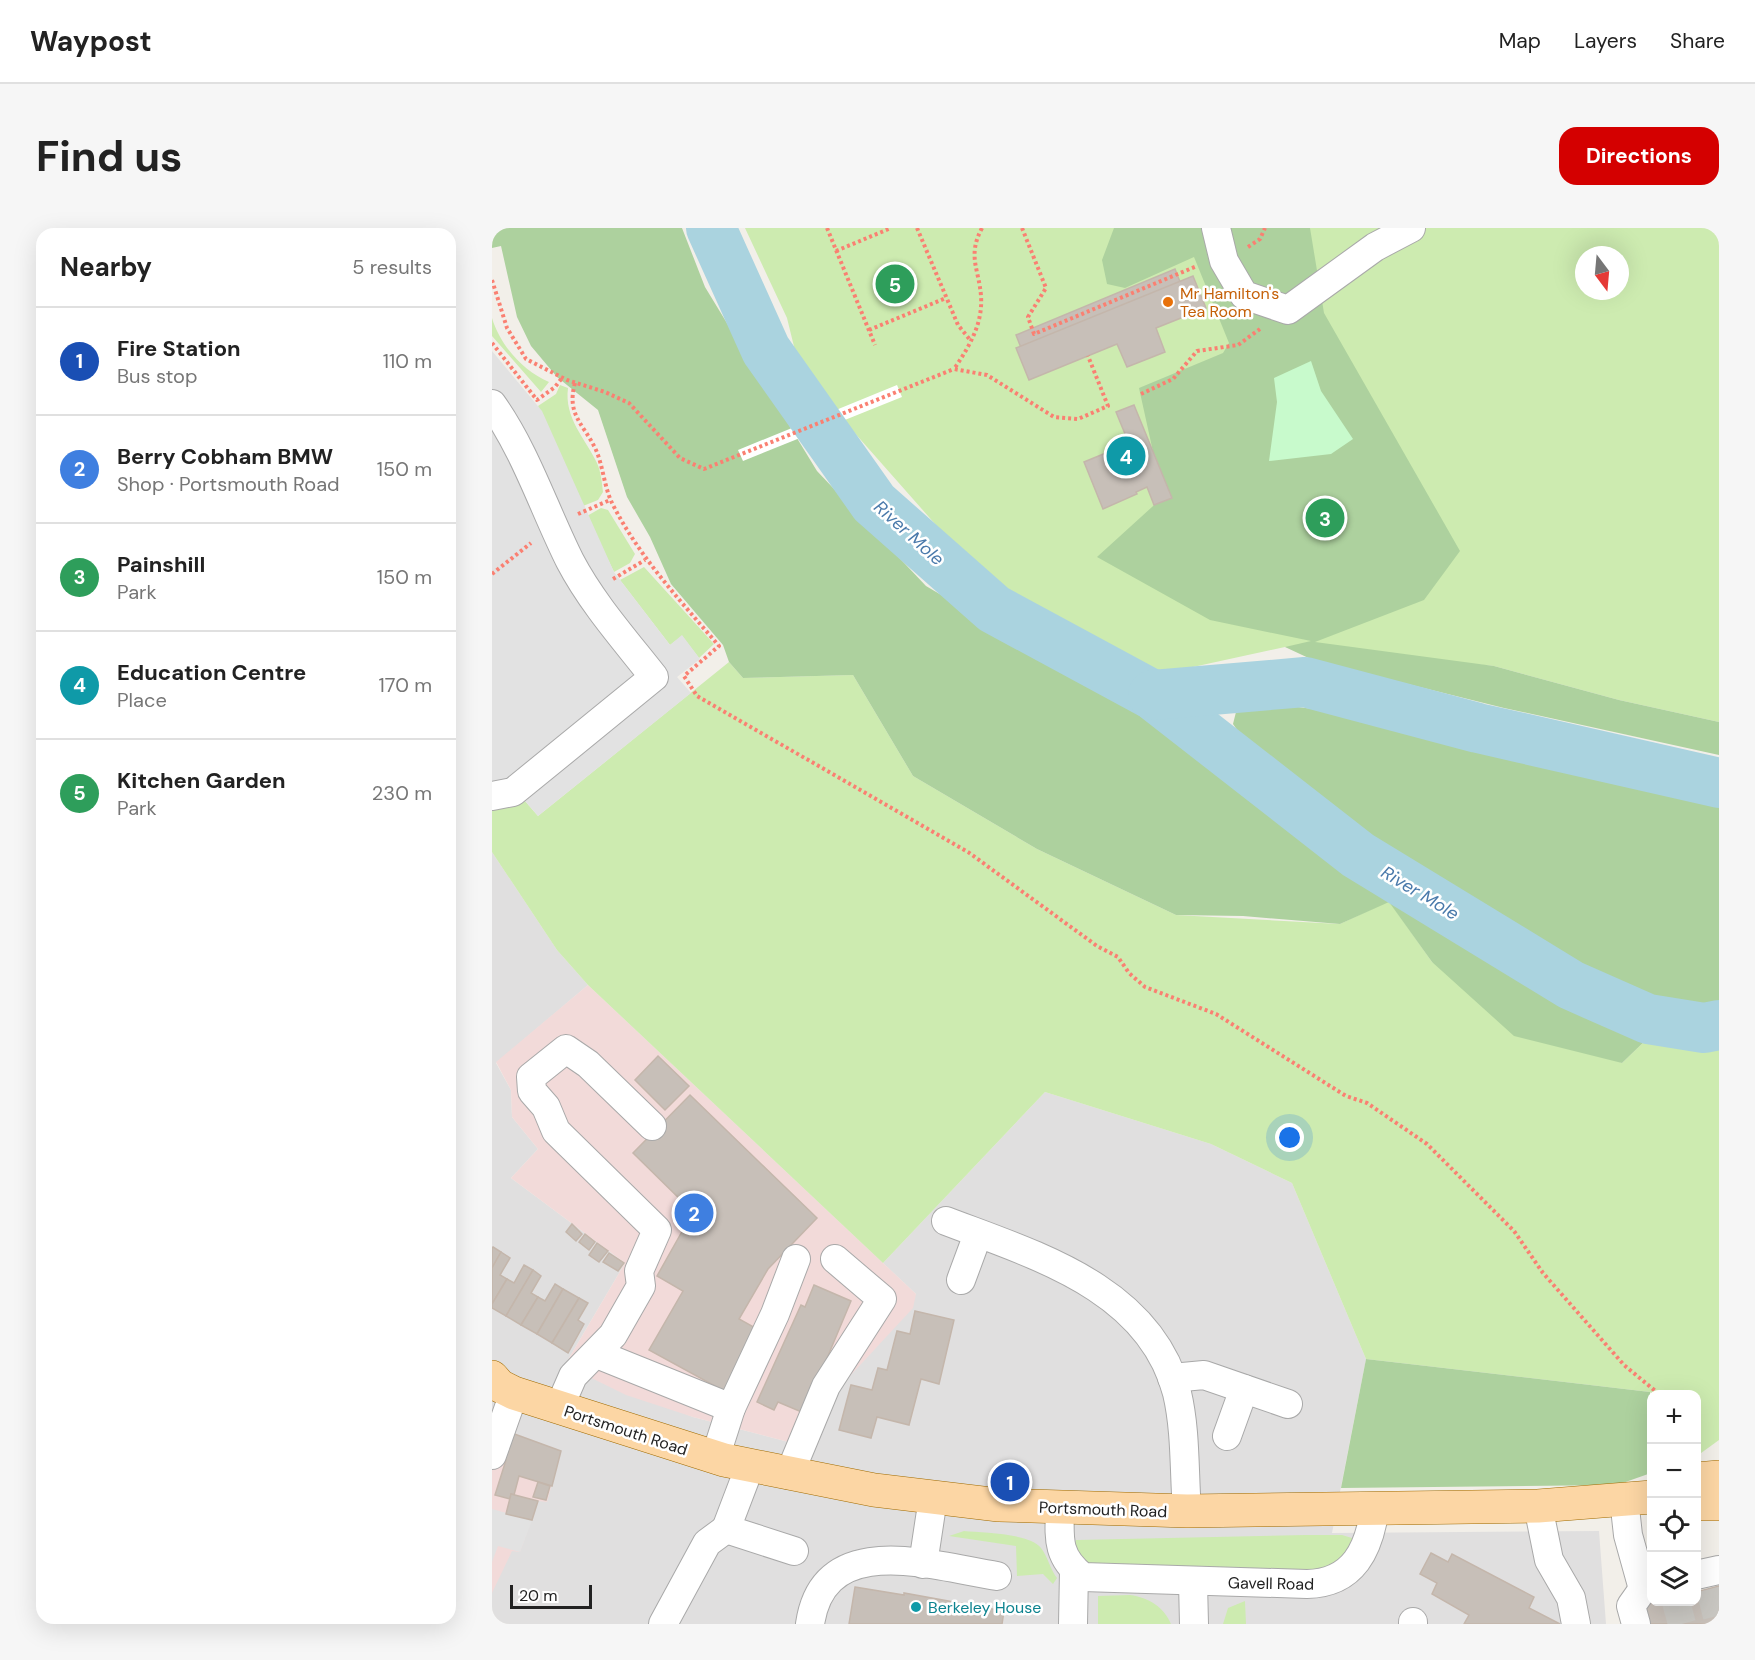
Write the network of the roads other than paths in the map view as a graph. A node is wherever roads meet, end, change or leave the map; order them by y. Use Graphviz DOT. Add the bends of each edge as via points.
graph roads {
  1 [pos="1216,228"];
  2 [pos="1411,228"];
  3 [pos="492,404"];
  4 [pos="492,796"];
  5 [pos="652,1126"];
  6 [pos="946,1221"];
  7 [pos="978,1234"];
  8 [pos="796,1258"];
  9 [pos="836,1259"];
  10 [pos="961,1280"];
  11 [pos="597,1354"];
  12 [pos="1172,1378"];
  13 [pos="500,1385"];
  14 [pos="1244,1389"];
  15 [pos="1288,1404"];
  16 [pos="559,1408"];
  17 [pos="730,1408"];
  18 [pos="1227,1436"];
  19 [pos="492,1455"];
  20 [pos="715,1458"];
  21 [pos="750,1466"];
  22 [pos="789,1475"];
  23 [pos="1719,1477"];
  24 [pos="1701,1479"];
  25 [pos="933,1498"];
  26 [pos="1644,1498"];
  27 [pos="1701,1504"];
  28 [pos="1719,1504"];
  29 [pos="1538,1506"];
  30 [pos="1375,1508"];
  31 [pos="1060,1509"];
  32 [pos="1187,1511"];
  33 [pos="726,1529"];
  34 [pos="794,1551"];
  35 [pos="923,1564"];
  36 [pos="1074,1571"];
  37 [pos="997,1576"];
  38 [pos="1193,1582"];
  39 [pos="1647,1588"];
  40 [pos="663,1624"];
  41 [pos="810,1624"];
  42 [pos="1074,1624"];
  43 [pos="1194,1624"];
  44 [pos="1576,1624"];
  45 [pos="1636,1624"];
  1 -- 2 [label="street" via="1224,261 1244,295 1288,310 1375,247"];
  3 -- 4 [label="street" via="536,485 571,563 610,622 654,677 513,792"];
  5 -- 11 [label="street" via="588,1064 566,1049 531,1077 532,1091 546,1107 556,1131 657,1230 639,1271 640,1286 613,1335"];
  6 -- 7 [label="street"];
  7 -- 10 [label="street"];
  7 -- 12 [label="street" via="1071,1271 1112,1298 1147,1335"];
  8 -- 17 [label="street" via="775,1314"];
  9 -- 22 [label="street" via="882,1299 826,1386"];
  11 -- 16 [label="street" via="573,1376"];
  11 -- 17 [label="street"];
  12 -- 14 [label="street" via="1204,1375"];
  12 -- 32 [label="street" via="1180,1413"];
  13 -- 16 [label="main road, Portsmouth Road"];
  13 -- 19 [label="street"];
  14 -- 15 [label="street"];
  14 -- 18 [label="street"];
  16 -- 20 [label="main road, Portsmouth Road"];
  17 -- 20 [label="street"];
  20 -- 21 [label="main road, Portsmouth Road"];
  21 -- 22 [label="main road, Portsmouth Road"];
  21 -- 33 [label="street"];
  22 -- 25 [label="main road, Portsmouth Road"];
  23 -- 24 [label="main road"];
  25 -- 31 [label="main road, Portsmouth Road"];
  25 -- 35 [label="street"];
  26 -- 29 [label="main road, Portsmouth Road"];
  26 -- 39 [label="street" via="1628,1535"];
  27 -- 28 [label="main road"];
  29 -- 30 [label="main road, Portsmouth Road"];
  29 -- 44 [label="street" via="1549,1560 1571,1598"];
  30 -- 32 [label="main road, Portsmouth Road"];
  30 -- 38 [label="street, Gavell Road" via="1368,1543 1334,1580 1307,1584"];
  31 -- 32 [label="main road, Portsmouth Road"];
  31 -- 36 [label="street" via="1062,1550"];
  33 -- 34 [label="street"];
  33 -- 40 [label="street" via="707,1543"];
  35 -- 37 [label="street"];
  35 -- 41 [label="street" via="874,1559 844,1569 827,1582 817,1597"];
  36 -- 38 [label="street, Gavell Road" via="1083,1577"];
  36 -- 42 [label="street"];
  38 -- 43 [label="street"];
  39 -- 45 [label="street" via="1631,1606"];
}
